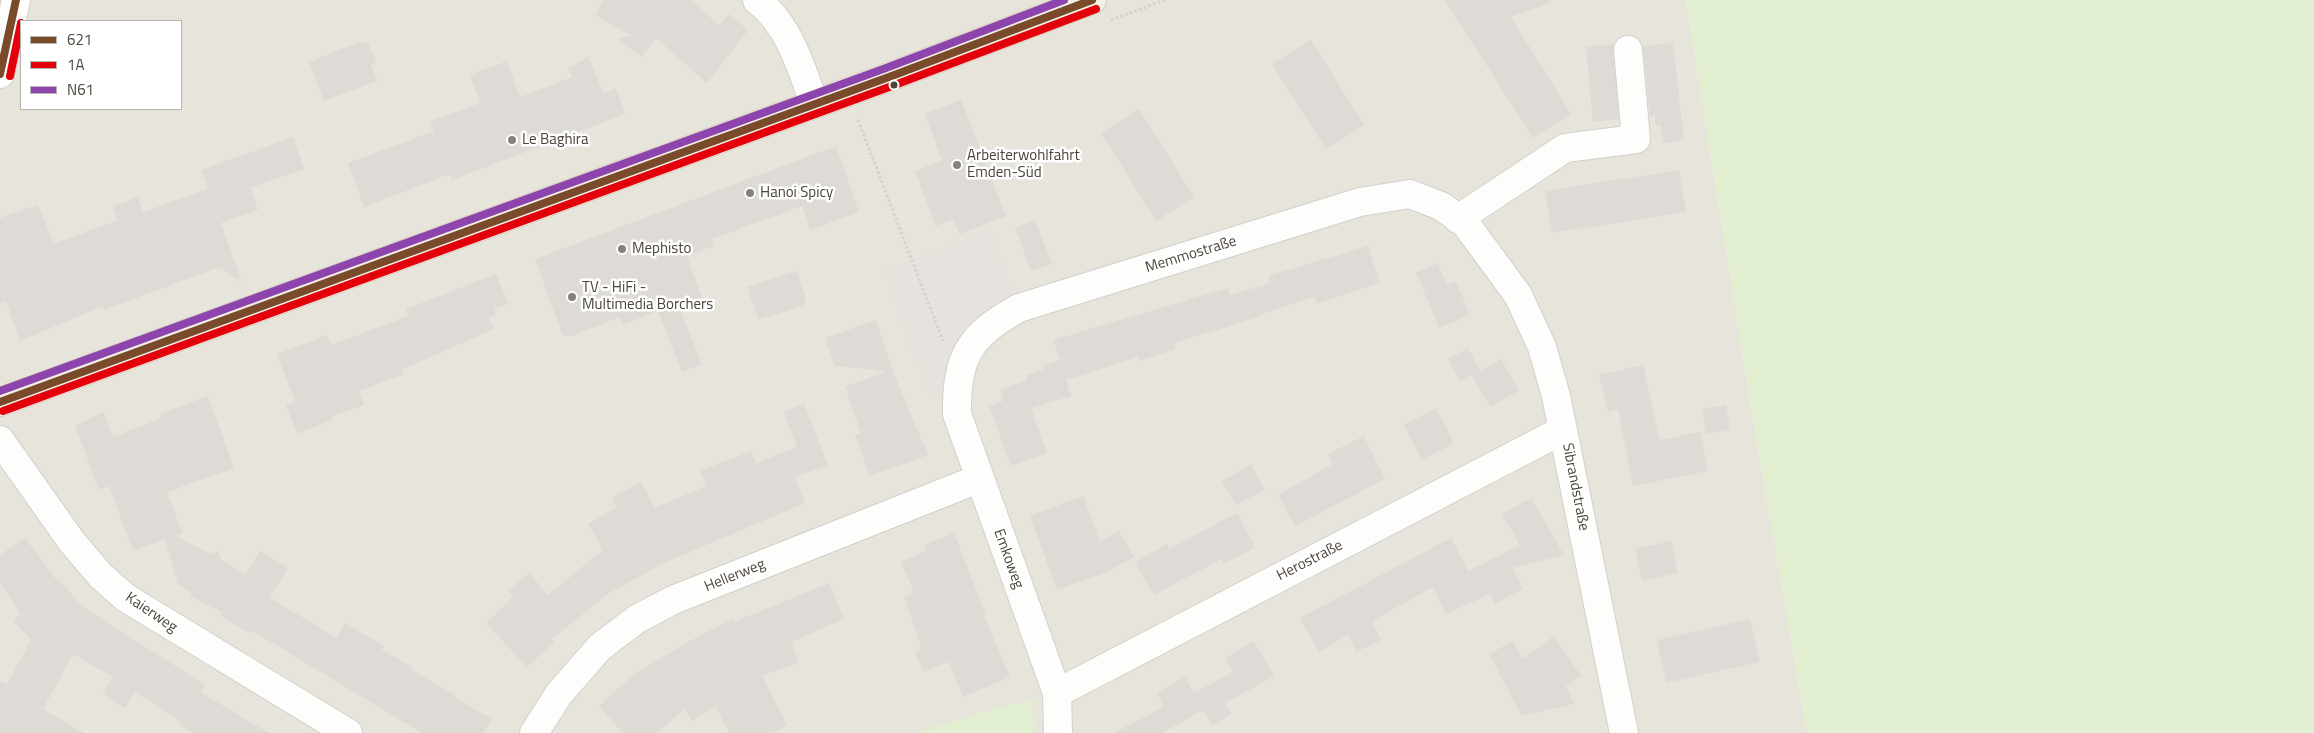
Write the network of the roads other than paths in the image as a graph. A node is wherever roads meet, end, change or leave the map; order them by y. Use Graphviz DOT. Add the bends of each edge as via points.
graph roads {
  1 [pos="16,0"];
  2 [pos="757,0"];
  3 [pos="1092,0"];
  4 [pos="1628,50"];
  5 [pos="0,74"];
  6 [pos="814,104"];
  7 [pos="1458,219"];
  8 [pos="1489,256"];
  9 [pos="956,384"];
  10 [pos="0,402"];
  11 [pos="1563,430"];
  12 [pos="0,440"];
  13 [pos="978,479"];
  14 [pos="1057,693"];
  15 [pos="348,733"];
  16 [pos="534,733"];
  17 [pos="1058,733"];
  18 [pos="1624,733"];
  1 -- 5 [label="street"];
  2 -- 6 [label="street" via="776,18 794,50"];
  3 -- 6 [label="main road"];
  4 -- 7 [label="street" via="1636,139 1564,148"];
  6 -- 10 [label="main road"];
  7 -- 8 [label="street, Memmostraße" via="1465,223"];
  7 -- 9 [label="street, Memmostraße" via="1441,206 1410,194 1360,202 1019,308 978,336 963,358"];
  8 -- 11 [label="street, Sibrandstraße" via="1518,295 1542,347"];
  9 -- 13 [label="street, Emkoweg" via="957,414"];
  11 -- 14 [label="street, Herostraße"];
  11 -- 18 [label="street, Sibrandstraße"];
  12 -- 15 [label="street, Kaierweg" via="72,542 101,576 126,598"];
  13 -- 14 [label="street, Emkoweg"];
  13 -- 16 [label="street, Hellerweg" via="673,600 637,619 600,648 559,694"];
  14 -- 17 [label="street, Emkoweg"];
}
